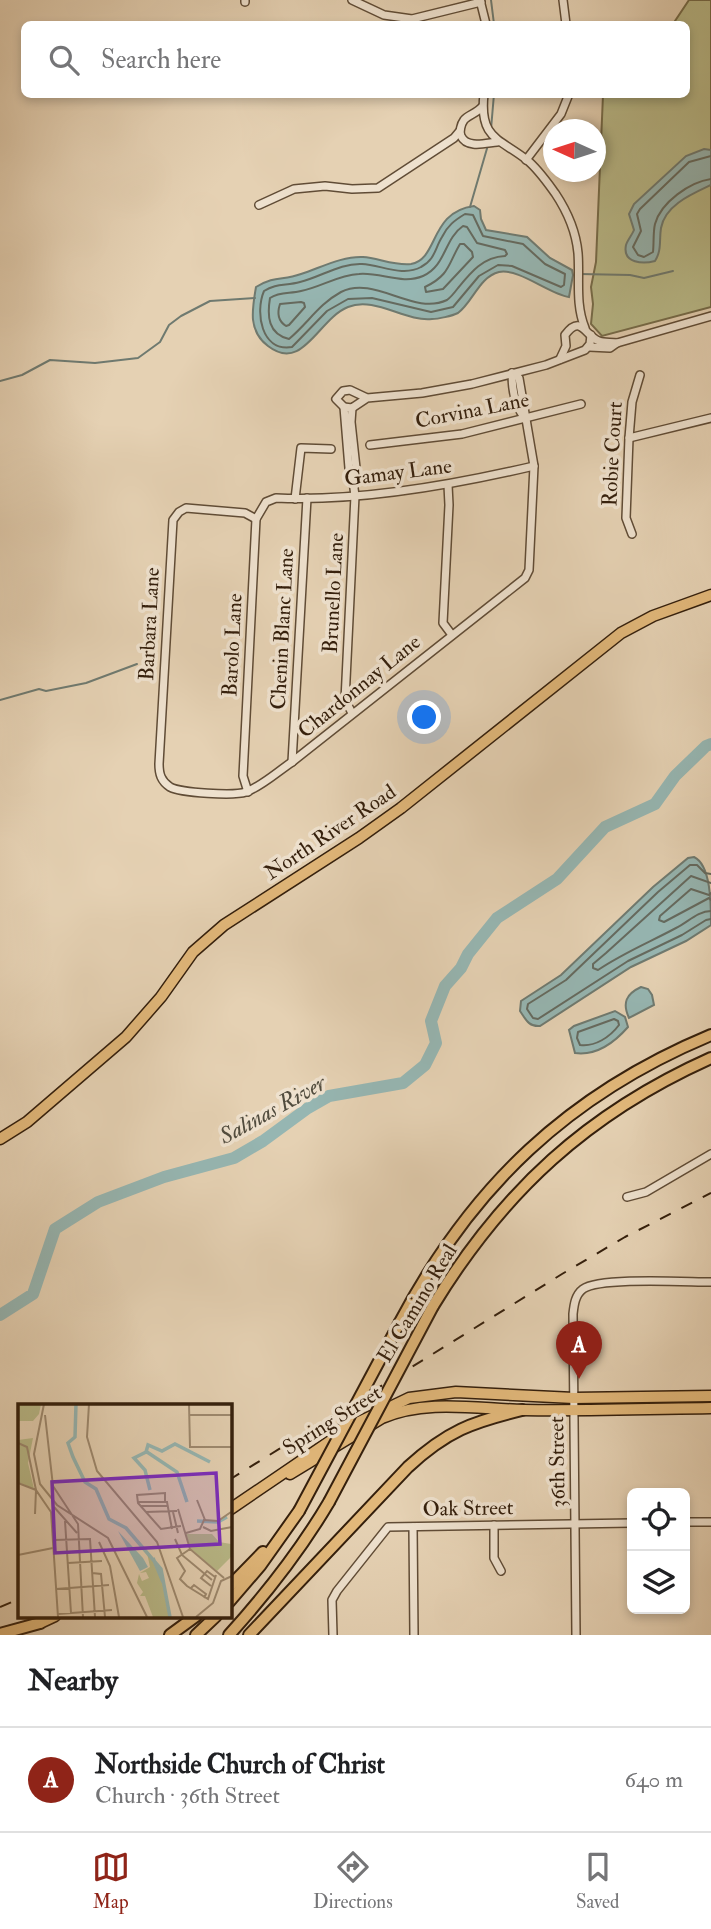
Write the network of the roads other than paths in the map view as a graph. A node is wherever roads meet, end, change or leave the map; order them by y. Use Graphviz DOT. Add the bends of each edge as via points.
graph roads {
  1 [pos="352,0"];
  2 [pos="563,0"];
  3 [pos="481,1"];
  4 [pos="484,21"];
  5 [pos="566,21"];
  6 [pos="483,98"];
  7 [pos="567,98"];
  8 [pos="482,107"];
  9 [pos="468,118"];
  10 [pos="485,120"];
  11 [pos="488,130"];
  12 [pos="459,131"];
  13 [pos="497,142"];
  14 [pos="466,143"];
  15 [pos="480,144"];
  16 [pos="441,147"];
  17 [pos="526,160"];
  18 [pos="259,205"];
  19 [pos="579,304"];
  20 [pos="711,316"];
  21 [pos="585,328"];
  22 [pos="570,329"];
  23 [pos="591,335"];
  24 [pos="617,343"];
  25 [pos="566,346"];
  26 [pos="589,347"];
  27 [pos="575,353"];
  28 [pos="560,359"];
  29 [pos="513,373"];
  30 [pos="640,376"];
  31 [pos="367,398"];
  32 [pos="581,404"];
  33 [pos="348,408"];
  34 [pos="526,418"];
  35 [pos="711,418"];
  36 [pos="629,438"];
  37 [pos="370,444"];
  38 [pos="331,449"];
  39 [pos="534,466"];
  40 [pos="448,485"];
  41 [pos="355,496"];
  42 [pos="307,498"];
  43 [pos="295,499"];
  44 [pos="256,519"];
  45 [pos="632,534"];
  46 [pos="711,595"];
  47 [pos="452,635"];
  48 [pos="352,713"];
  49 [pos="292,762"];
  50 [pos="248,792"];
  51 [pos="711,1035"];
  52 [pos="711,1058"];
  53 [pos="0,1139"];
  54 [pos="711,1154"];
  55 [pos="626,1197"];
  56 [pos="711,1282"];
  57 [pos="711,1396"];
  58 [pos="574,1398"];
  59 [pos="711,1408"];
  60 [pos="522,1410"];
  61 [pos="574,1410"];
  62 [pos="270,1483"];
  63 [pos="231,1509"];
  64 [pos="690,1522"];
  65 [pos="711,1522"];
  66 [pos="627,1523"];
  67 [pos="575,1524"];
  68 [pos="494,1525"];
  69 [pos="413,1527"];
  70 [pos="287,1528"];
  71 [pos="501,1571"];
  72 [pos="231,1585"];
  73 [pos="231,1600"];
  74 [pos="51,1618"];
  75 [pos="193,1618"];
  76 [pos="214,1618"];
  77 [pos="40,1623"];
  78 [pos="0,1634"];
  79 [pos="18,1635"];
  80 [pos="170,1635"];
  81 [pos="196,1635"];
  82 [pos="229,1635"];
  83 [pos="249,1635"];
  84 [pos="333,1635"];
  85 [pos="414,1635"];
  86 [pos="576,1635"];
  1 -- 3 [label="street" via="384,15 412,19"];
  2 -- 5 [label="street"];
  3 -- 4 [label="street"];
  6 -- 8 [label="street"];
  7 -- 17 [label="street" via="561,114"];
  8 -- 9 [label="street"];
  8 -- 10 [label="street"];
  9 -- 10 [label="street"];
  9 -- 12 [label="street"];
  10 -- 11 [label="street"];
  11 -- 13 [label="street"];
  11 -- 15 [label="street"];
  12 -- 14 [label="street"];
  12 -- 16 [label="street"];
  13 -- 15 [label="street"];
  13 -- 17 [label="street"];
  14 -- 15 [label="street"];
  14 -- 16 [label="street"];
  16 -- 18 [label="street" via="378,188 294,189"];
  17 -- 19 [label="street" via="552,190 574,231"];
  19 -- 21 [label="street"];
  19 -- 22 [label="street"];
  20 -- 24 [label="street"];
  21 -- 22 [label="street"];
  21 -- 23 [label="street"];
  22 -- 25 [label="street"];
  23 -- 24 [label="street"];
  23 -- 26 [label="street"];
  24 -- 26 [label="street" via="604,349"];
  25 -- 27 [label="street"];
  25 -- 28 [label="street"];
  26 -- 27 [label="street"];
  27 -- 28 [label="street"];
  28 -- 29 [label="street"];
  29 -- 31 [label="street" via="422,393"];
  29 -- 34 [label="street" via="512,385"];
  30 -- 36 [label="street, Robie Court"];
  31 -- 33 [label="street"];
  31 -- 33 [label="street" via="343,391 336,399"];
  32 -- 34 [label="street, Corvina Lane"];
  33 -- 41 [label="street, Brunello Lane" via="349,468"];
  34 -- 37 [label="street, Corvina Lane" via="463,434"];
  34 -- 39 [label="street"];
  35 -- 36 [label="street"];
  36 -- 45 [label="street, Robie Court" via="626,518"];
  38 -- 43 [label="street" via="301,449"];
  39 -- 40 [label="street, Gamay Lane"];
  39 -- 47 [label="street, Chardonnay Lane" via="528,573"];
  40 -- 41 [label="street, Gamay Lane"];
  40 -- 47 [label="street" via="443,623"];
  41 -- 42 [label="street, Gamay Lane"];
  41 -- 48 [label="street, Brunello Lane" via="345,700"];
  42 -- 43 [label="street, Gamay Lane"];
  42 -- 49 [label="street, Chenin Blanc Lane"];
  43 -- 44 [label="street, Gamay Lane" via="267,502"];
  44 -- 50 [label="street, Barolo Lane" via="243,776"];
  44 -- 50 [label="street, Barbara Lane" via="245,513 186,508 171,526 159,774 178,790"];
  46 -- 53 [label="main road, North River Road" via="653,615 621,633 401,808 224,925 192,952 126,1037 27,1122"];
  47 -- 48 [label="street, Chardonnay Lane"];
  48 -- 49 [label="street, Chardonnay Lane"];
  49 -- 50 [label="street, Chardonnay Lane"];
  51 -- 70 [label="highway, El Camino Real, bridge" via="637,1069 586,1103 497,1180 423,1278"];
  52 -- 82 [label="highway, El Camino Real, bridge" via="598,1121 548,1162 485,1231 433,1306 306,1542"];
  54 -- 55 [label="street" via="646,1192"];
  56 -- 58 [label="street, 36th Street" via="601,1283 581,1291 573,1314"];
  57 -- 58 [label="main road, Spring Street"];
  58 -- 61 [label="street, 36th Street"];
  58 -- 62 [label="main road, Spring Street" via="456,1392 409,1398 357,1423"];
  59 -- 61 [label="main road, Spring Street"];
  60 -- 61 [label="main road, Spring Street"];
  60 -- 62 [label="main road, Spring Street" via="433,1407 397,1411"];
  60 -- 83 [label="highway" via="472,1424 435,1443"];
  61 -- 67 [label="street, 36th Street"];
  62 -- 63 [label="main road, Spring Street"];
  64 -- 65 [label="street"];
  66 -- 67 [label="street, Oak Street"];
  67 -- 68 [label="street, Oak Street"];
  67 -- 86 [label="street, 36th Street"];
  68 -- 69 [label="street, Oak Street"];
  68 -- 71 [label="street" via="494,1558"];
  69 -- 84 [label="street, Oak Street" via="388,1527 337,1591 332,1600"];
  69 -- 85 [label="street"];
  70 -- 72 [label="highway"];
  70 -- 73 [label="highway, El Camino Real"];
  74 -- 77 [label="main road"];
  75 -- 80 [label="highway"];
  76 -- 81 [label="highway"];
  77 -- 78 [label="highway"];
  77 -- 79 [label="highway"];
}
